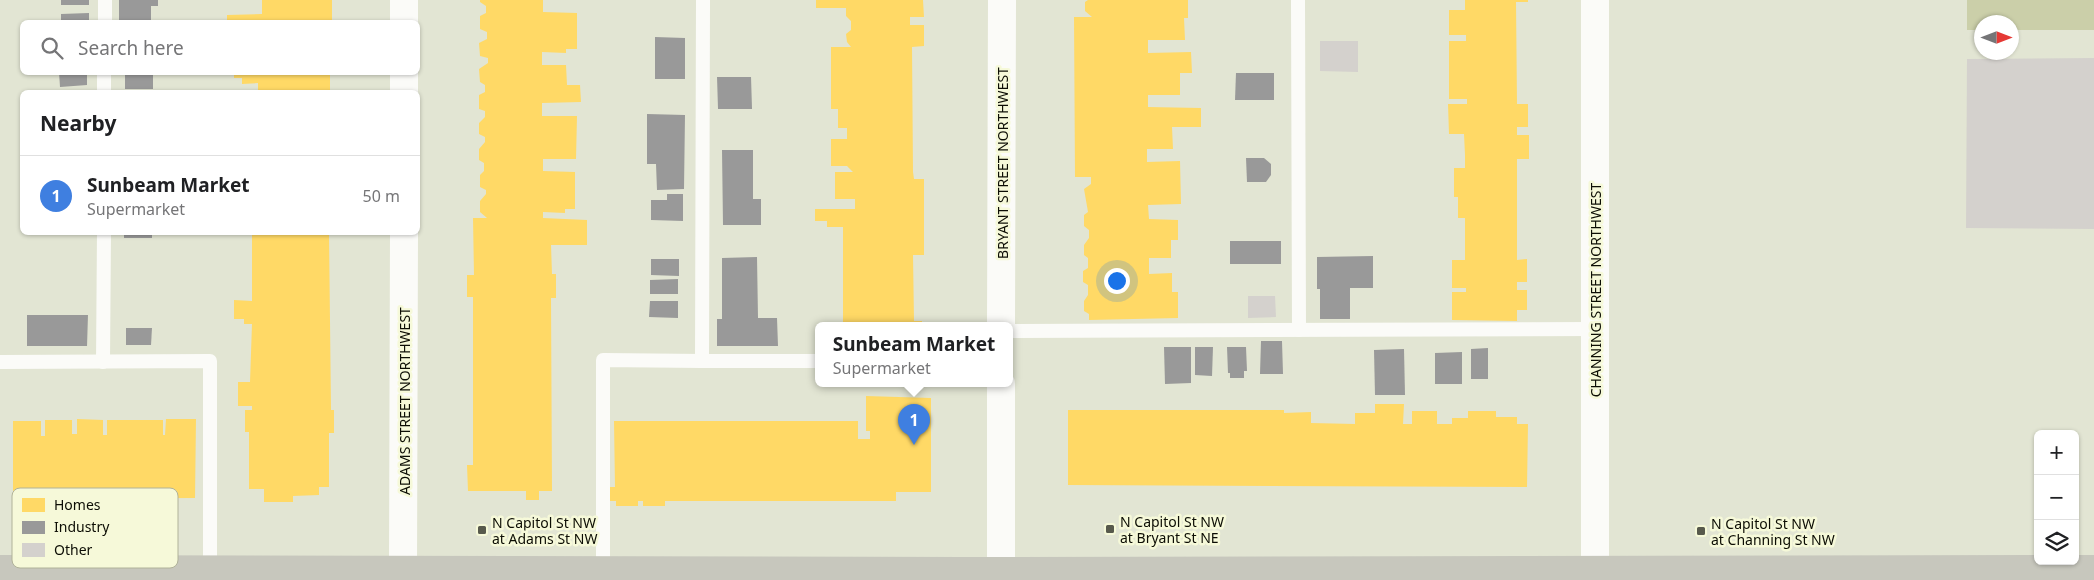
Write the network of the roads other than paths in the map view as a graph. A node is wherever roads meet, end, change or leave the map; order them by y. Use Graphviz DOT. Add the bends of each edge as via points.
graph roads {
  1 [pos="105,0"];
  2 [pos="404,0"];
  3 [pos="703,0"];
  4 [pos="1002,0"];
  5 [pos="1298,0"];
  6 [pos="1595,0"];
  7 [pos="104,20"];
  8 [pos="404,20"];
  9 [pos="104,75"];
  10 [pos="404,75"];
  11 [pos="104,90"];
  12 [pos="404,90"];
  13 [pos="104,235"];
  14 [pos="404,235"];
  15 [pos="1002,322"];
  16 [pos="1595,329"];
  17 [pos="1299,330"];
  18 [pos="1013,331"];
  19 [pos="815,360"];
  20 [pos="0,362"];
  21 [pos="103,362"];
  22 [pos="702,362"];
  23 [pos="1002,387"];
  24 [pos="0,569"];
  25 [pos="210,569"];
  26 [pos="2094,569"];
  27 [pos="404,570"];
  28 [pos="603,570"];
  29 [pos="1594,575"];
  30 [pos="1001,576"];
  1 -- 7 [label="lane"];
  2 -- 8 [label="street"];
  3 -- 22 [label="lane"];
  4 -- 15 [label="street, BRYANT STREET NORTHWEST"];
  5 -- 17 [label="lane"];
  6 -- 16 [label="street, CHANNING STREET NORTHWEST"];
  9 -- 11 [label="lane"];
  10 -- 12 [label="street"];
  13 -- 21 [label="lane"];
  14 -- 27 [label="street, ADAMS STREET NORTHWEST"];
  16 -- 17 [label="lane"];
  16 -- 29 [label="street, CHANNING STREET NORTHWEST"];
  17 -- 18 [label="lane"];
  19 -- 22 [label="lane"];
  20 -- 21 [label="lane"];
  21 -- 25 [label="lane" via="210,362"];
  22 -- 28 [label="lane" via="603,360"];
  23 -- 30 [label="street"];
  24 -- 25 [label="main road"];
  25 -- 27 [label="main road"];
  26 -- 29 [label="main road"];
  27 -- 28 [label="main road"];
  28 -- 30 [label="main road"];
  29 -- 30 [label="main road"];
}
